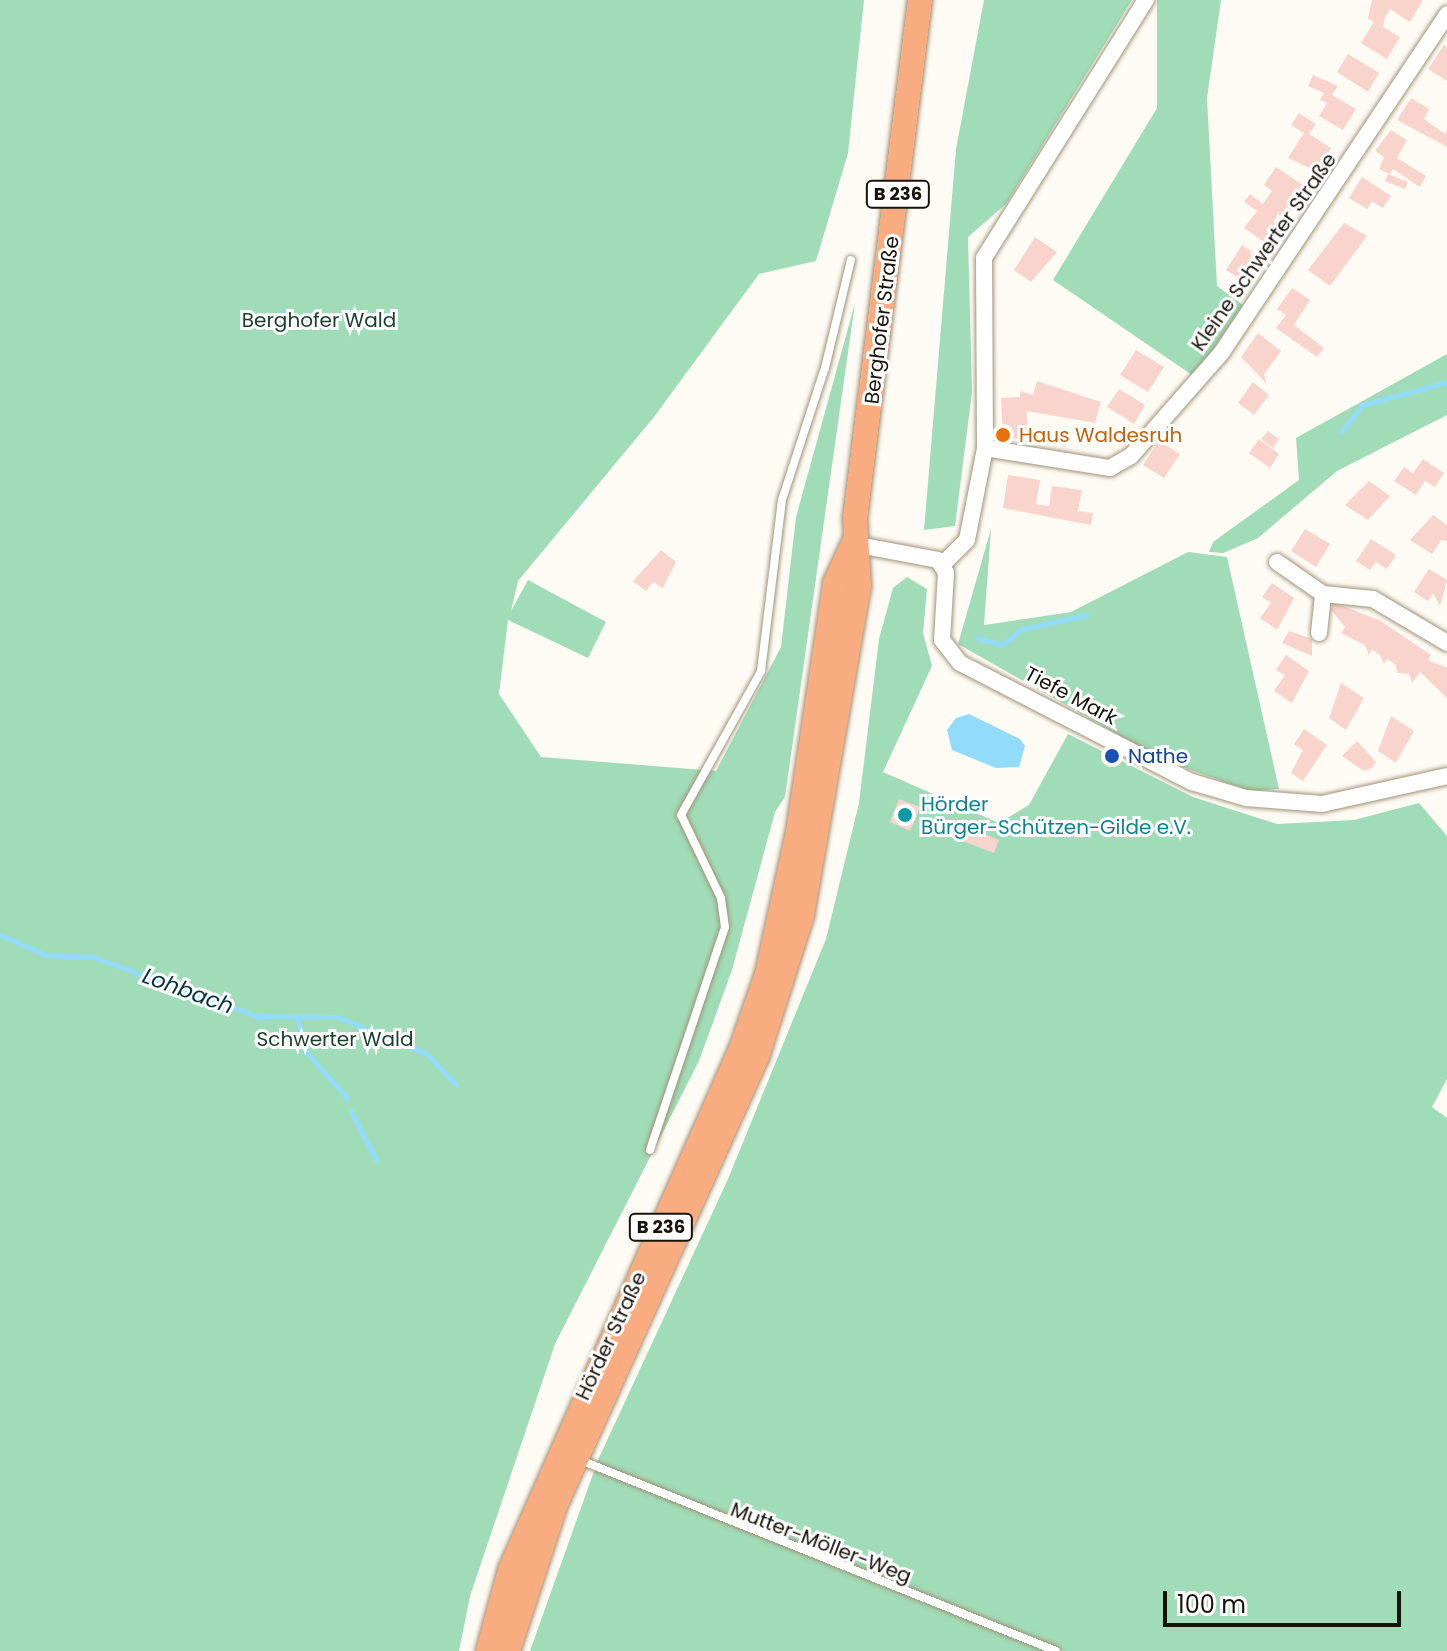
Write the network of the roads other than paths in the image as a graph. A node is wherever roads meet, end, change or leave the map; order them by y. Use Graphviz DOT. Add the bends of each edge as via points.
graph roads {
  1 [pos="920,0"];
  2 [pos="1146,0"];
  3 [pos="1447,14"];
  4 [pos="851,260"];
  5 [pos="985,448"];
  6 [pos="853,544"];
  7 [pos="1277,562"];
  8 [pos="942,565"];
  9 [pos="1323,594"];
  10 [pos="1319,633"];
  11 [pos="1447,643"];
  12 [pos="1446,780"];
  13 [pos="814,796"];
  14 [pos="650,1150"];
  15 [pos="577,1459"];
  16 [pos="488,1651"];
  17 [pos="508,1651"];
  18 [pos="1056,1651"];
  1 -- 6 [label="main road, Berghofer Straße / B 236"];
  2 -- 5 [label="street" via="984,258"];
  3 -- 5 [label="street, Kleine Schwerter Straße" via="1231,340 1131,456 1110,468"];
  4 -- 14 [label="lane" via="825,368 782,500 761,671 681,815 721,898 725,927"];
  5 -- 8 [label="street" via="967,540"];
  6 -- 8 [label="street" via="933,557"];
  6 -- 13 [label="main road, Berghofer Straße / B 236" via="859,586"];
  7 -- 9 [label="street"];
  8 -- 12 [label="street, Tiefe Mark" via="942,640 949,655 1192,782 1246,798 1322,804"];
  9 -- 10 [label="street"];
  9 -- 11 [label="street" via="1373,599"];
  13 -- 15 [label="main road, Hörder Straße / B 236" via="802,915 766,1035"];
  13 -- 16 [label="main road, Hörder Straße / B 236" via="754,1012 561,1446 510,1570"];
  15 -- 17 [label="main road, Hörder Straße / B 236" via="528,1576"];
  15 -- 18 [label="lane, Mutter-Möller-Weg"];
}
